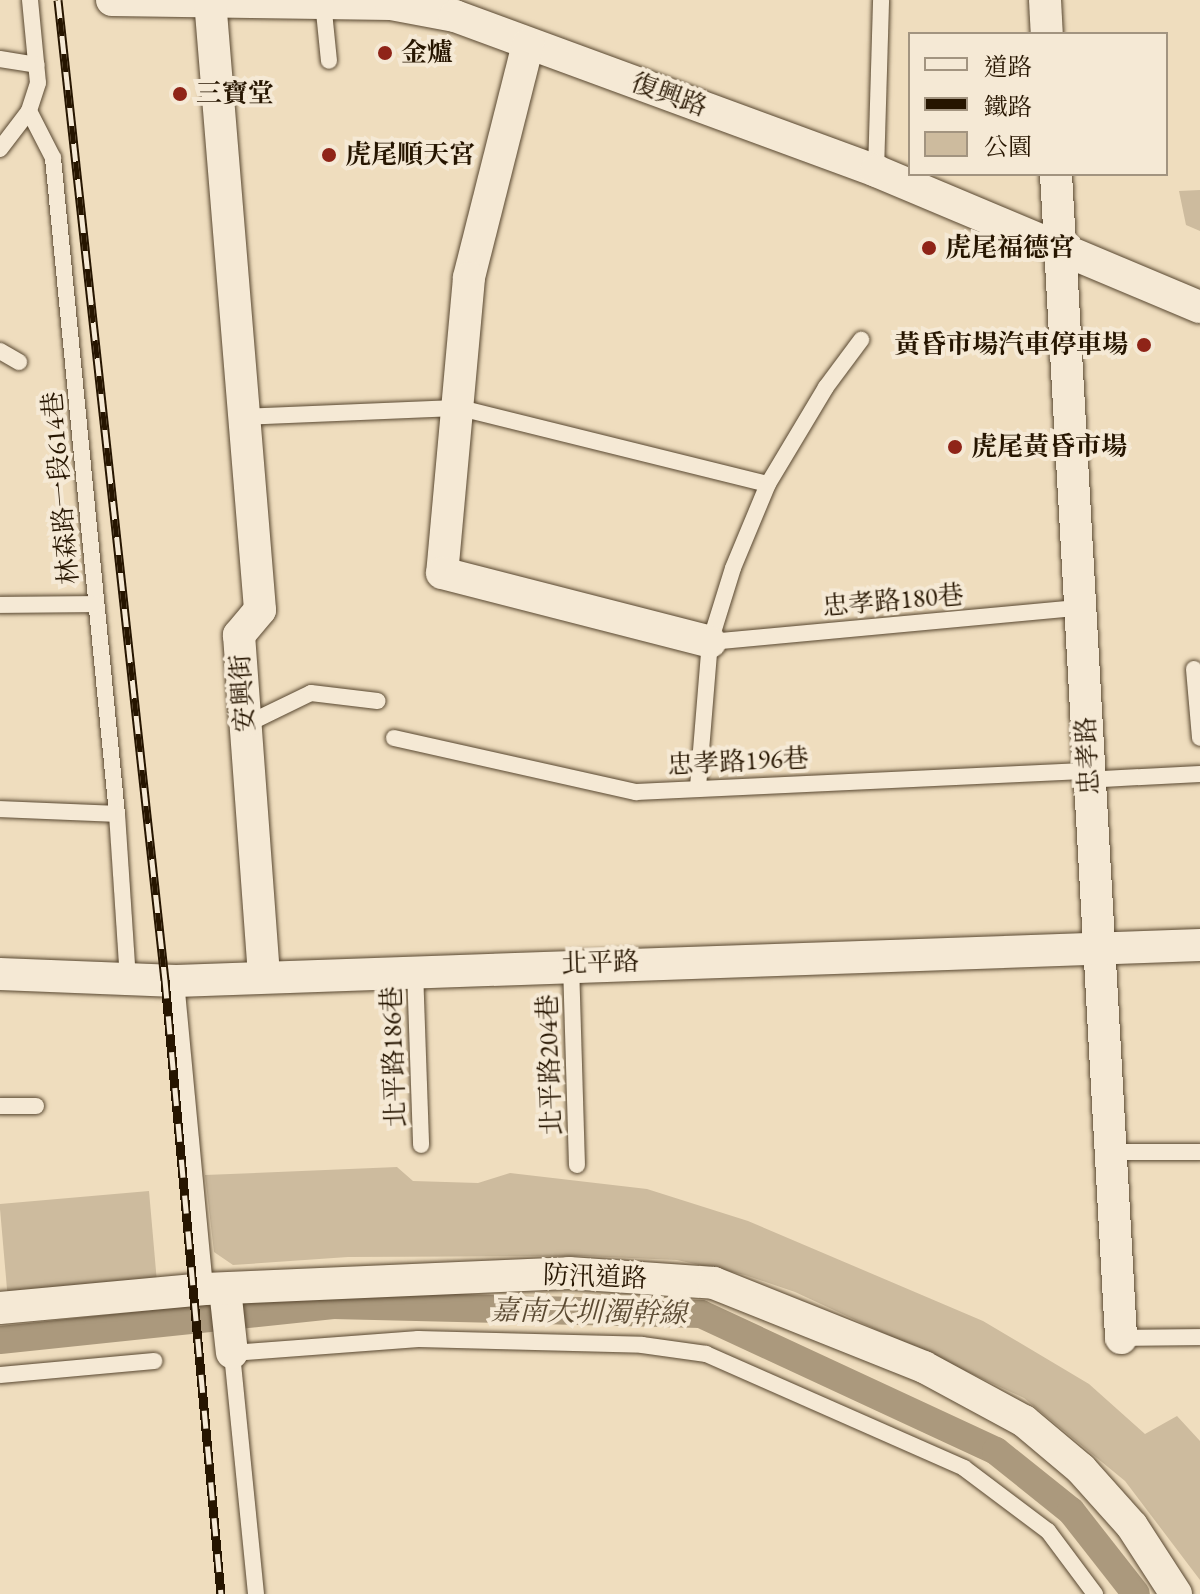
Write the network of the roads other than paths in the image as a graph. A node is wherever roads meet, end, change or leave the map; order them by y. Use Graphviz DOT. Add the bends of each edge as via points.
graph roads {
  1 [pos="30,0"];
  2 [pos="112,0"];
  3 [pos="493,0"];
  4 [pos="881,0"];
  5 [pos="1045,0"];
  6 [pos="211,2"];
  7 [pos="287,2"];
  8 [pos="323,2"];
  9 [pos="494,32"];
  10 [pos="1047,32"];
  11 [pos="528,44"];
  12 [pos="0,59"];
  13 [pos="329,61"];
  14 [pos="37,65"];
  15 [pos="29,111"];
  16 [pos="0,149"];
  17 [pos="876,171"];
  18 [pos="1056,176"];
  19 [pos="1061,248"];
  20 [pos="1200,307"];
  21 [pos="861,340"];
  22 [pos="0,351"];
  23 [pos="19,362"];
  24 [pos="460,408"];
  25 [pos="243,417"];
  26 [pos="768,484"];
  27 [pos="95,604"];
  28 [pos="0,605"];
  29 [pos="1080,608"];
  30 [pos="710,642"];
  31 [pos="1194,669"];
  32 [pos="378,701"];
  33 [pos="245,725"];
  34 [pos="394,738"];
  35 [pos="1200,738"];
  36 [pos="1089,771"];
  37 [pos="1200,774"];
  38 [pos="698,787"];
  39 [pos="0,809"];
  40 [pos="117,814"];
  41 [pos="1200,945"];
  42 [pos="1099,948"];
  43 [pos="571,964"];
  44 [pos="415,968"];
  45 [pos="0,974"];
  46 [pos="264,977"];
  47 [pos="128,979"];
  48 [pos="176,981"];
  49 [pos="0,1106"];
  50 [pos="36,1106"];
  51 [pos="421,1145"];
  52 [pos="1113,1152"];
  53 [pos="1200,1152"];
  54 [pos="577,1165"];
  55 [pos="215,1289"];
  56 [pos="0,1308"];
  57 [pos="1200,1337"];
  58 [pos="1121,1338"];
  59 [pos="232,1353"];
  60 [pos="154,1361"];
  61 [pos="0,1375"];
  62 [pos="256,1594"];
  63 [pos="1095,1594"];
  64 [pos="1176,1594"];
  1 -- 14 [label="lane"];
  2 -- 6 [label="street, 復興路"];
  3 -- 9 [label="street"];
  4 -- 17 [label="lane"];
  5 -- 10 [label="street"];
  6 -- 7 [label="street, 復興路"];
  6 -- 25 [label="street, 安興街"];
  7 -- 8 [label="street, 復興路"];
  8 -- 9 [label="street, 復興路" via="391,4 455,16"];
  8 -- 13 [label="lane"];
  9 -- 11 [label="street, 復興路"];
  11 -- 17 [label="street, 復興路"];
  11 -- 24 [label="street" via="469,278"];
  12 -- 14 [label="lane"];
  14 -- 15 [label="lane" via="38,83"];
  15 -- 16 [label="lane"];
  15 -- 27 [label="lane, 林森路一段614巷" via="53,158"];
  17 -- 19 [label="street, 復興路"];
  18 -- 19 [label="street, 忠孝路"];
  19 -- 20 [label="street, 復興路"];
  19 -- 29 [label="street, 忠孝路"];
  21 -- 26 [label="lane"];
  22 -- 23 [label="lane"];
  24 -- 25 [label="lane"];
  24 -- 26 [label="lane"];
  24 -- 30 [label="street" via="442,573"];
  25 -- 33 [label="street, 安興街" via="260,610 239,635"];
  26 -- 30 [label="lane"];
  27 -- 28 [label="lane"];
  27 -- 40 [label="lane, 林森路一段614巷"];
  29 -- 30 [label="lane, 忠孝路180巷"];
  29 -- 36 [label="street, 忠孝路"];
  30 -- 38 [label="lane"];
  31 -- 35 [label="lane"];
  32 -- 33 [label="lane" via="311,693"];
  33 -- 46 [label="street, 安興街"];
  34 -- 38 [label="lane, 忠孝路196巷" via="636,792"];
  36 -- 37 [label="lane, 忠孝路196巷" via="1103,779"];
  36 -- 38 [label="lane, 忠孝路196巷"];
  36 -- 42 [label="street, 忠孝路"];
  39 -- 40 [label="lane"];
  40 -- 47 [label="lane, 林森路一段614巷"];
  41 -- 42 [label="street, 北平路"];
  42 -- 43 [label="street, 北平路"];
  42 -- 52 [label="street, 忠孝路"];
  43 -- 44 [label="street, 北平路"];
  43 -- 54 [label="lane, 北平路204巷"];
  44 -- 46 [label="street, 北平路"];
  44 -- 51 [label="lane, 北平路186巷"];
  45 -- 47 [label="street, 北平路"];
  46 -- 48 [label="street, 北平路"];
  47 -- 48 [label="street, 北平路"];
  48 -- 55 [label="lane"];
  49 -- 50 [label="lane"];
  52 -- 53 [label="lane"];
  52 -- 58 [label="street, 忠孝路"];
  55 -- 56 [label="street, 防汛道路"];
  55 -- 59 [label="street"];
  55 -- 64 [label="street, 防汛道路" via="569,1273 714,1283 924,1367 1024,1421 1081,1469 1132,1526"];
  57 -- 58 [label="lane"];
  59 -- 62 [label="lane"];
  59 -- 63 [label="lane" via="418,1339 642,1345 706,1354 964,1468 1048,1531"];
  60 -- 61 [label="lane"];
}
